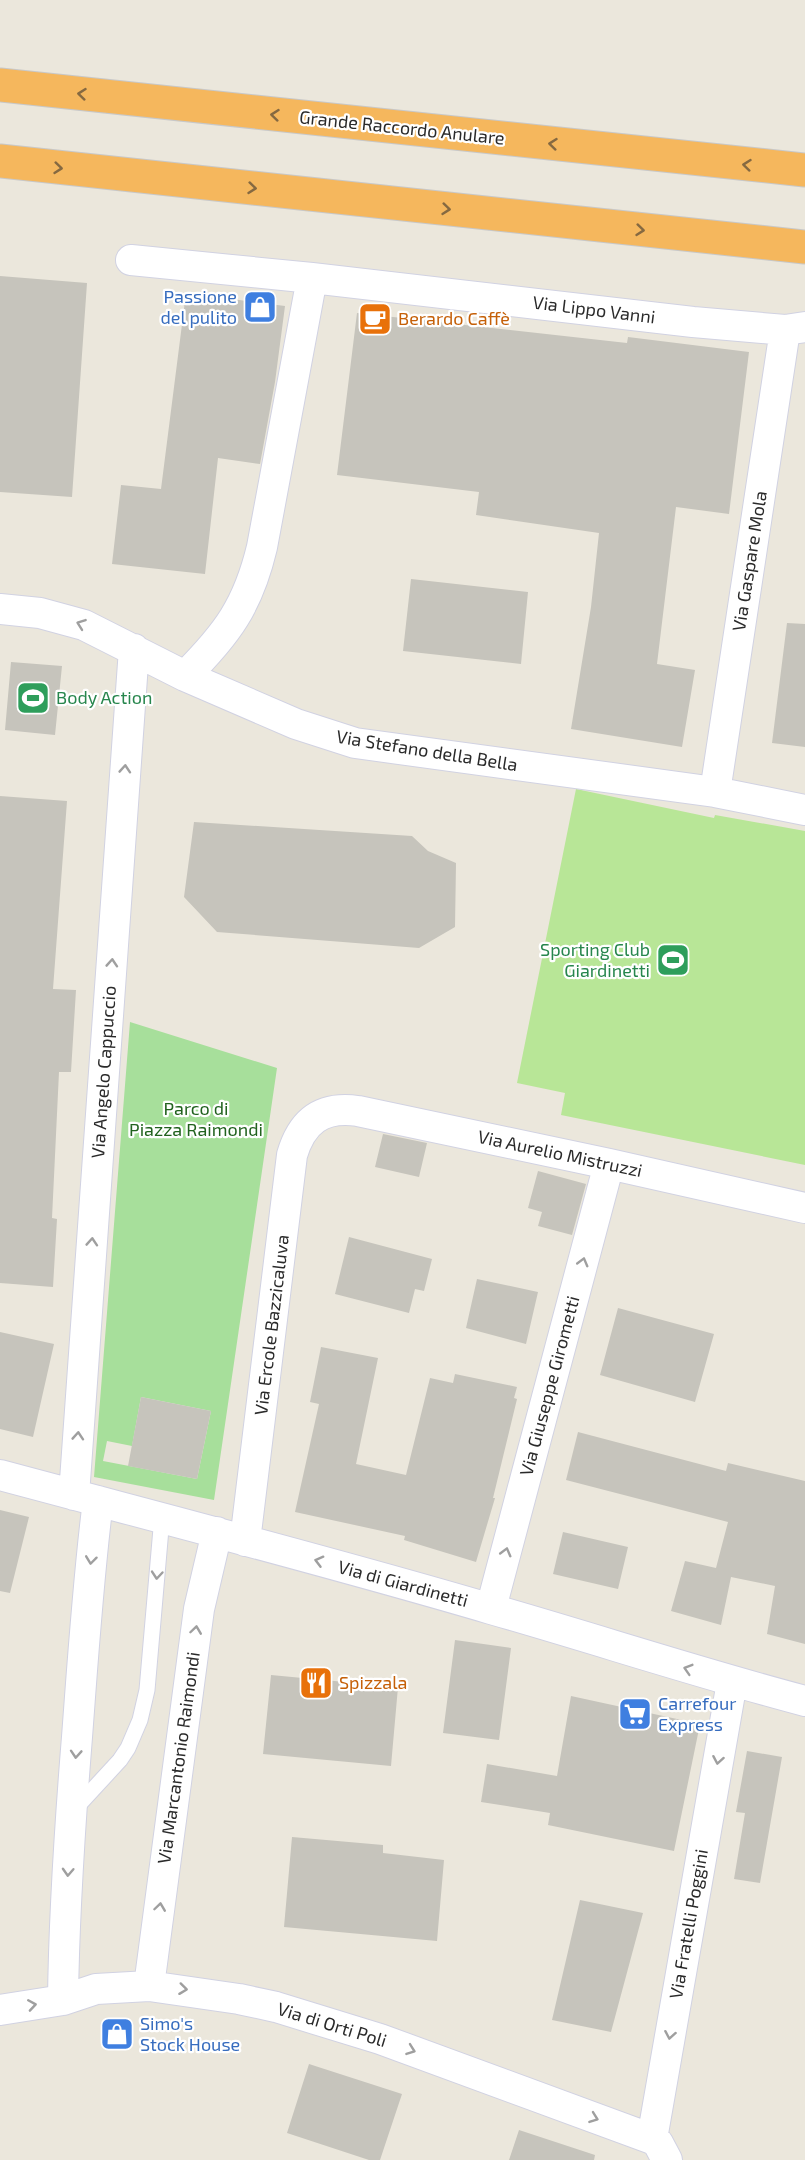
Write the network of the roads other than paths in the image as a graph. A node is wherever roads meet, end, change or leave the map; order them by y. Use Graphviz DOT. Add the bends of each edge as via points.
graph roads {
  1 [pos="0,85"];
  2 [pos="0,162"];
  3 [pos="805,170"];
  4 [pos="805,247"];
  5 [pos="130,260"];
  6 [pos="312,278"];
  7 [pos="795,329"];
  8 [pos="0,609"];
  9 [pos="134,650"];
  10 [pos="185,676"];
  11 [pos="715,792"];
  12 [pos="805,810"];
  13 [pos="316,1118"];
  14 [pos="609,1164"];
  15 [pos="805,1208"];
  16 [pos="0,1475"];
  17 [pos="86,1498"];
  18 [pos="162,1517"];
  19 [pos="231,1537"];
  20 [pos="491,1608"];
  21 [pos="732,1682"];
  22 [pos="805,1701"];
  23 [pos="71,1813"];
  24 [pos="149,1986"];
  25 [pos="63,2000"];
  26 [pos="0,2010"];
  27 [pos="659,2149"];
  3 -- 1 [label="highway, Grande Raccordo Anulare, one-way"];
  2 -- 4 [label="highway, one-way"];
  5 -- 6 [label="street, Via Lippo Vanni"];
  6 -- 7 [label="street, Via Lippo Vanni"];
  6 -- 10 [label="street" via="254,578 236,617"];
  7 -- 11 [label="street, Via Gaspare Mola"];
  9 -- 8 [label="street, Via Stefano della Bella, one-way" via="59,616"];
  9 -- 10 [label="street, Via Stefano della Bella"];
  17 -- 9 [label="street, Via Angelo Cappuccio, one-way"];
  10 -- 11 [label="street, Via Stefano della Bella" via="296,724 355,744"];
  11 -- 12 [label="street, Via Stefano della Bella"];
  13 -- 14 [label="street, Via Aurelio Mistruzzi" via="337,1110 358,1111"];
  13 -- 19 [label="street, Via Ercole Bazzicaluva" via="300,1134 292,1155"];
  14 -- 15 [label="street, Via Aurelio Mistruzzi"];
  20 -- 14 [label="street, Via Giuseppe Girometti, one-way"];
  16 -- 17 [label="street, Via di Giardinetti"];
  17 -- 18 [label="street, Via di Giardinetti"];
  17 -- 23 [label="street, one-way" via="89,1570"];
  18 -- 19 [label="street, Via di Giardinetti"];
  18 -- 23 [label="lane, one-way" via="147,1690 140,1720 120,1760"];
  20 -- 19 [label="street, Via di Giardinetti, one-way"];
  24 -- 19 [label="street, Via Marcantonio Raimondi, one-way" via="199,1609"];
  21 -- 20 [label="street, Via di Giardinetti, one-way"];
  21 -- 22 [label="street, Via di Giardinetti"];
  21 -- 27 [label="street, Via Fratelli Poggini, one-way"];
  23 -- 25 [label="street, one-way"];
  24 -- 25 [label="street, Via di Orti Poli" via="96,1989"];
  24 -- 27 [label="street, Via di Orti Poli, one-way" via="239,1999 346,2028"];
  26 -- 25 [label="street, Via di Orti Poli, one-way"];
}
